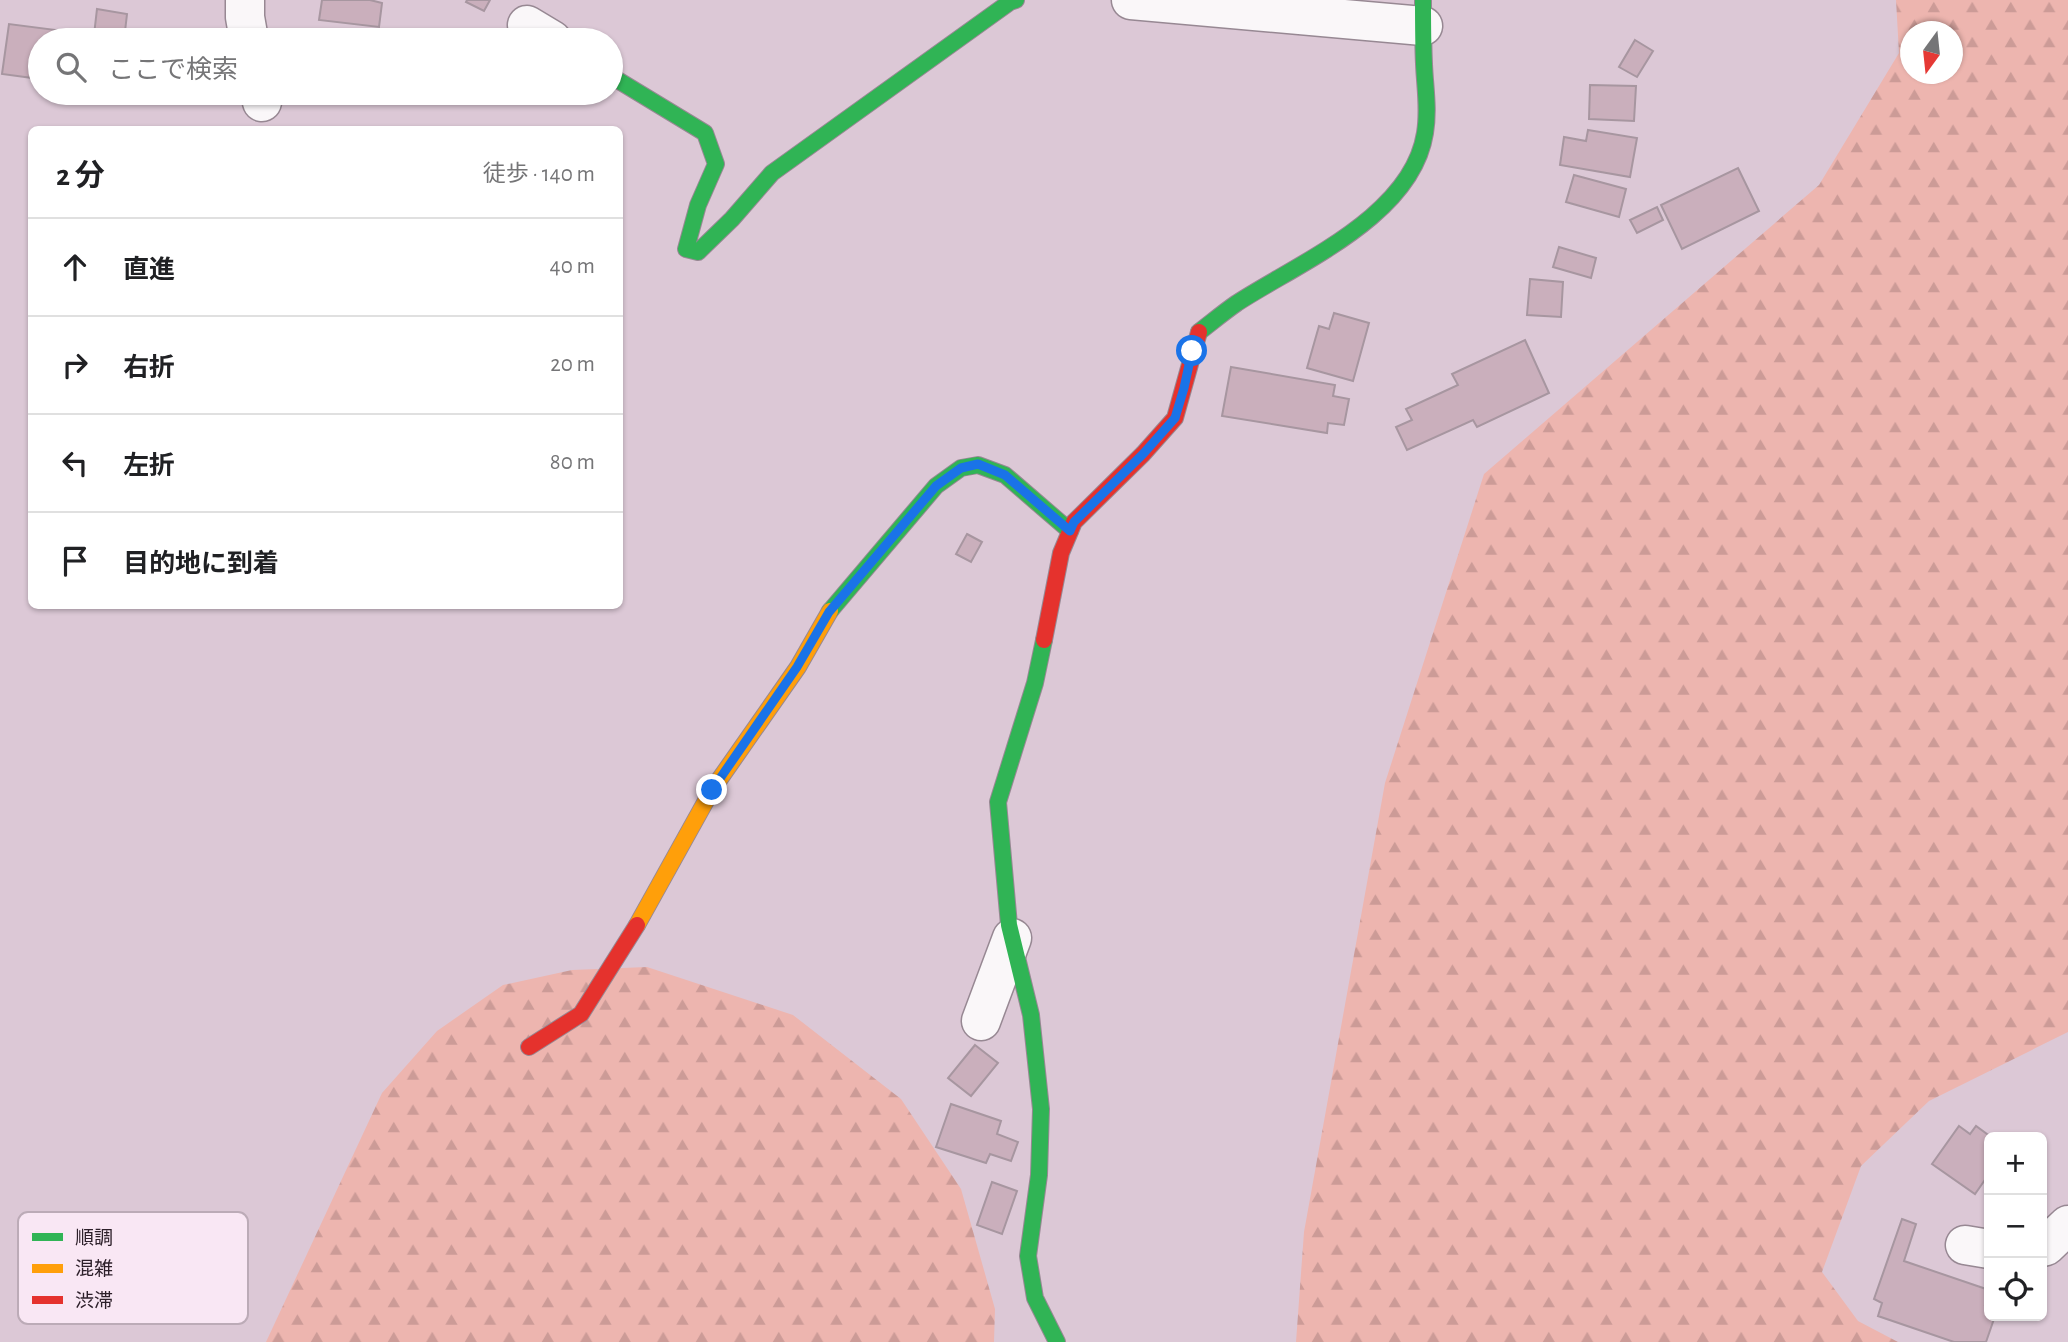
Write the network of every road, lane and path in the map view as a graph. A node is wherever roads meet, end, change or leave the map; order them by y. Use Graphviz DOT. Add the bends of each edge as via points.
graph roads {
  1 [pos="245,0"];
  2 [pos="1016,0"];
  3 [pos="1131,0"];
  4 [pos="1423,13"];
  5 [pos="247,28"];
  6 [pos="623,83"];
  7 [pos="1070,531"];
  8 [pos="1012,938"];
  9 [pos="981,1021"];
  10 [pos="528,1047"];
  11 [pos="2068,1225"];
  12 [pos="2047,1245"];
  13 [pos="1057,1342"];
  1 -- 5 [label="street"];
  2 -- 6 [label="street" via="772,173 698,252 686,249 689,234 716,164 705,133"];
  3 -- 4 [label="street"];
  4 -- 7 [label="street" via="1428,101 1425,134 1419,157 1399,189 1340,241 1236,304 1198,333 1175,418"];
  7 -- 8 [label="street" via="1061,553 1035,683 998,802"];
  7 -- 10 [label="street" via="1005,475 978,464 961,468 936,486 829,612 712,790 627,943 580,1014"];
  8 -- 9 [label="street"];
  8 -- 13 [label="street" via="1031,1015 1041,1109 1039,1175 1028,1256 1035,1298"];
  11 -- 12 [label="street"];
}
